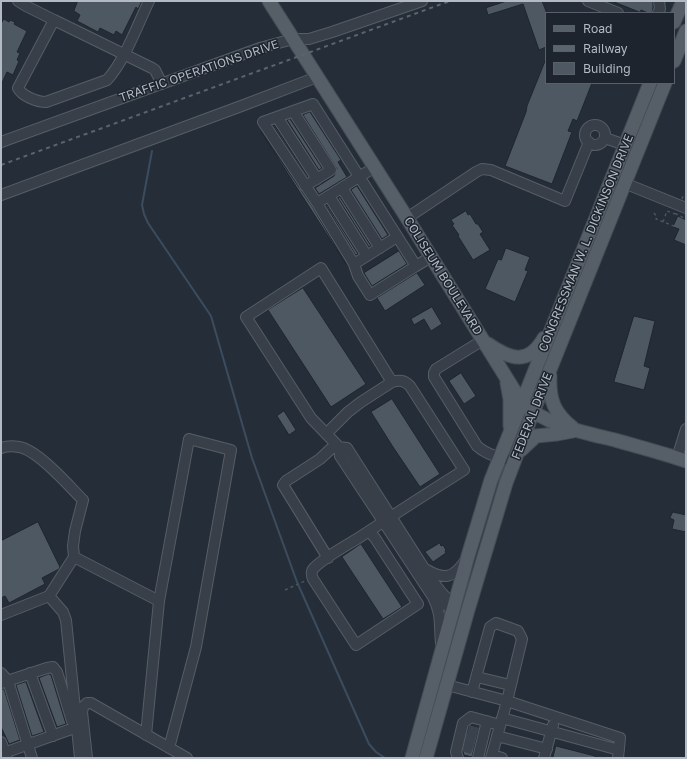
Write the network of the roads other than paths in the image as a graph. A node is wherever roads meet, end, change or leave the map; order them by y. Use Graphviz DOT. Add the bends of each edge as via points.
graph roads {
  1 [pos="18,1"];
  2 [pos="149,1"];
  3 [pos="269,1"];
  4 [pos="422,1"];
  5 [pos="588,1"];
  6 [pos="659,1"];
  7 [pos="682,8"];
  8 [pos="616,12"];
  9 [pos="658,12"];
  10 [pos="54,20"];
  11 [pos="675,20"];
  12 [pos="686,31"];
  13 [pos="294,39"];
  14 [pos="124,54"];
  15 [pos="675,58"];
  16 [pos="317,77"];
  17 [pos="162,84"];
  18 [pos="650,84"];
  19 [pos="665,84"];
  20 [pos="293,111"];
  21 [pos="277,117"];
  22 [pos="605,138"];
  23 [pos="1,142"];
  24 [pos="589,142"];
  25 [pos="625,145"];
  26 [pos="375,167"];
  27 [pos="360,177"];
  28 [pos="612,178"];
  29 [pos="318,179"];
  30 [pos="625,184"];
  31 [pos="306,186"];
  32 [pos="342,188"];
  33 [pos="1,195"];
  34 [pos="329,196"];
  35 [pos="317,204"];
  36 [pos="686,208"];
  37 [pos="407,218"];
  38 [pos="397,237"];
  39 [pos="380,248"];
  40 [pos="367,256"];
  41 [pos="431,257"];
  42 [pos="354,264"];
  43 [pos="416,266"];
  44 [pos="555,319"];
  45 [pos="482,340"];
  46 [pos="550,368"];
  47 [pos="506,377"];
  48 [pos="392,382"];
  49 [pos="522,403"];
  50 [pos="533,412"];
  51 [pos="686,429"];
  52 [pos="576,430"];
  53 [pos="509,433"];
  54 [pos="326,434"];
  55 [pos="337,446"];
  56 [pos="1,448"];
  57 [pos="500,458"];
  58 [pos="515,459"];
  59 [pos="682,459"];
  60 [pos="483,506"];
  61 [pos="498,510"];
  62 [pos="387,519"];
  63 [pos="369,531"];
  64 [pos="468,556"];
  65 [pos="74,557"];
  66 [pos="328,558"];
  67 [pos="424,568"];
  68 [pos="49,596"];
  69 [pos="432,596"];
  70 [pos="159,601"];
  71 [pos="454,606"];
  72 [pos="468,610"];
  73 [pos="1,615"];
  74 [pos="442,651"];
  75 [pos="30,673"];
  76 [pos="477,677"];
  77 [pos="3,679"];
  78 [pos="447,685"];
  79 [pos="510,685"];
  80 [pos="472,692"];
  81 [pos="506,701"];
  82 [pos="556,717"];
  83 [pos="487,721"];
  84 [pos="501,721"];
  85 [pos="76,728"];
  86 [pos="552,732"];
  87 [pos="146,735"];
  88 [pos="53,736"];
  89 [pos="497,736"];
  90 [pos="1,742"];
  91 [pos="479,744"];
  92 [pos="28,745"];
  93 [pos="169,748"];
  94 [pos="546,754"];
  95 [pos="618,754"];
  96 [pos="4,755"];
  97 [pos="491,756"];
  98 [pos="32,758"];
  99 [pos="80,758"];
  100 [pos="87,758"];
  101 [pos="187,758"];
  102 [pos="412,758"];
  103 [pos="426,758"];
  104 [pos="458,758"];
  105 [pos="502,758"];
  1 -- 10 [label="street"];
  2 -- 14 [label="street"];
  3 -- 13 [label="main road, COLISEUM BOULEVARD"];
  4 -- 13 [label="street, TRAFFIC OPERATIONS DRIVE" via="309,39"];
  5 -- 8 [label="street"];
  6 -- 9 [label="street"];
  7 -- 11 [label="main road"];
  10 -- 14 [label="street"];
  10 -- 14 [label="street" via="18,88 39,102 46,102 106,80 116,70"];
  12 -- 15 [label="main road"];
  13 -- 16 [label="main road, COLISEUM BOULEVARD"];
  13 -- 17 [label="street, TRAFFIC OPERATIONS DRIVE" via="260,48"];
  14 -- 17 [label="street" via="155,70"];
  16 -- 26 [label="main road, COLISEUM BOULEVARD"];
  16 -- 33 [label="street"];
  17 -- 23 [label="street, TRAFFIC OPERATIONS DRIVE"];
  18 -- 25 [label="main road, CONGRESSMAN W. L. DICKINSON DRIVE"];
  19 -- 30 [label="main road, FEDERAL DRIVE"];
  20 -- 21 [label="street"];
  20 -- 27 [label="street" via="313,104"];
  20 -- 29 [label="street" via="330,170"];
  21 -- 29 [label="street"];
  21 -- 31 [label="street" via="263,122"];
  22 -- 24 [label="street" via="594,145"];
  22 -- 24 [label="street" via="602,127 591,125 585,134"];
  22 -- 25 [label="street"];
  24 -- 37 [label="street" via="566,200 486,169 476,172"];
  25 -- 28 [label="main road, CONGRESSMAN W. L. DICKINSON DRIVE"];
  26 -- 27 [label="street"];
  26 -- 37 [label="main road, COLISEUM BOULEVARD"];
  27 -- 32 [label="street"];
  27 -- 38 [label="street"];
  28 -- 30 [label="street"];
  28 -- 44 [label="main road, CONGRESSMAN W. L. DICKINSON DRIVE"];
  29 -- 31 [label="street"];
  30 -- 36 [label="street"];
  30 -- 46 [label="main road, FEDERAL DRIVE"];
  31 -- 35 [label="street"];
  32 -- 34 [label="street"];
  32 -- 39 [label="street"];
  34 -- 35 [label="street"];
  34 -- 40 [label="street"];
  35 -- 42 [label="street"];
  37 -- 41 [label="main road, COLISEUM BOULEVARD"];
  38 -- 39 [label="street"];
  38 -- 43 [label="street"];
  39 -- 40 [label="street"];
  40 -- 42 [label="street"];
  41 -- 43 [label="street"];
  41 -- 45 [label="main road, COLISEUM BOULEVARD"];
  42 -- 43 [label="street" via="370,296"];
  44 -- 45 [label="main road" via="539,347 529,355 509,357"];
  44 -- 49 [label="main road, CONGRESSMAN W. L. DICKINSON DRIVE"];
  45 -- 47 [label="main road, COLISEUM BOULEVARD"];
  45 -- 57 [label="street" via="436,369 434,377 477,446 482,451"];
  46 -- 50 [label="main road, FEDERAL DRIVE"];
  46 -- 52 [label="main road" via="553,406 564,421"];
  47 -- 49 [label="main road, COLISEUM BOULEVARD"];
  47 -- 53 [label="main road" via="510,399"];
  48 -- 54 [label="street" via="346,413"];
  48 -- 54 [label="street" via="321,268 246,317 311,418"];
  48 -- 62 [label="street" via="400,380 410,386 464,470"];
  49 -- 50 [label="main road, COLISEUM BOULEVARD"];
  49 -- 53 [label="main road, FEDERAL DRIVE"];
  50 -- 52 [label="main road, COLISEUM BOULEVARD" via="558,425"];
  50 -- 58 [label="main road, FEDERAL DRIVE"];
  51 -- 59 [label="street"];
  52 -- 58 [label="main road" via="536,436 525,445"];
  52 -- 59 [label="main road, COLISEUM BOULEVARD"];
  53 -- 57 [label="main road, FEDERAL DRIVE"];
  54 -- 55 [label="street"];
  55 -- 62 [label="street" via="347,448"];
  55 -- 66 [label="street" via="283,485"];
  56 -- 65 [label="street" via="20,447 30,452 47,464 83,500 75,532"];
  57 -- 58 [label="street"];
  57 -- 60 [label="main road, FEDERAL DRIVE"];
  58 -- 61 [label="main road, FEDERAL DRIVE"];
  60 -- 61 [label="street"];
  60 -- 64 [label="main road, FEDERAL DRIVE"];
  61 -- 72 [label="main road, FEDERAL DRIVE"];
  62 -- 63 [label="street"];
  62 -- 67 [label="street"];
  62 -- 69 [label="street"];
  63 -- 66 [label="street"];
  63 -- 66 [label="street" via="418,604 356,646 311,576 313,569"];
  64 -- 67 [label="street" via="461,567 443,577"];
  64 -- 71 [label="main road, FEDERAL DRIVE"];
  65 -- 68 [label="street"];
  65 -- 70 [label="street"];
  67 -- 71 [label="street"];
  68 -- 73 [label="street"];
  68 -- 85 [label="street" via="63,612 66,620"];
  69 -- 71 [label="street" via="447,606"];
  69 -- 74 [label="street" via="440,615"];
  70 -- 87 [label="street"];
  70 -- 93 [label="street" via="189,439 231,450 196,647"];
  71 -- 72 [label="main road"];
  71 -- 74 [label="main road, FEDERAL DRIVE"];
  72 -- 78 [label="main road, FEDERAL DRIVE"];
  74 -- 102 [label="main road, FEDERAL DRIVE"];
  75 -- 77 [label="street"];
  75 -- 85 [label="street" via="53,667"];
  75 -- 88 [label="street"];
  76 -- 79 [label="street"];
  76 -- 79 [label="street" via="490,627 496,623 518,631 522,639"];
  76 -- 80 [label="street"];
  77 -- 92 [label="street"];
  78 -- 80 [label="street"];
  78 -- 103 [label="main road, FEDERAL DRIVE"];
  79 -- 81 [label="street"];
  80 -- 81 [label="street"];
  81 -- 82 [label="street"];
  81 -- 84 [label="street"];
  82 -- 86 [label="street"];
  82 -- 95 [label="street" via="620,738"];
  83 -- 84 [label="street"];
  83 -- 91 [label="street"];
  83 -- 104 [label="street" via="471,717 463,723 462,738 456,752"];
  84 -- 86 [label="street"];
  84 -- 89 [label="street"];
  85 -- 88 [label="street"];
  85 -- 99 [label="street"];
  86 -- 94 [label="street"];
  86 -- 95 [label="street"];
  87 -- 93 [label="street"];
  87 -- 100 [label="street" via="87,703 82,712"];
  88 -- 92 [label="street"];
  89 -- 94 [label="street"];
  89 -- 97 [label="street"];
  90 -- 96 [label="street"];
  92 -- 96 [label="street"];
  92 -- 98 [label="street"];
  93 -- 101 [label="street"];
  97 -- 105 [label="street"];
}
